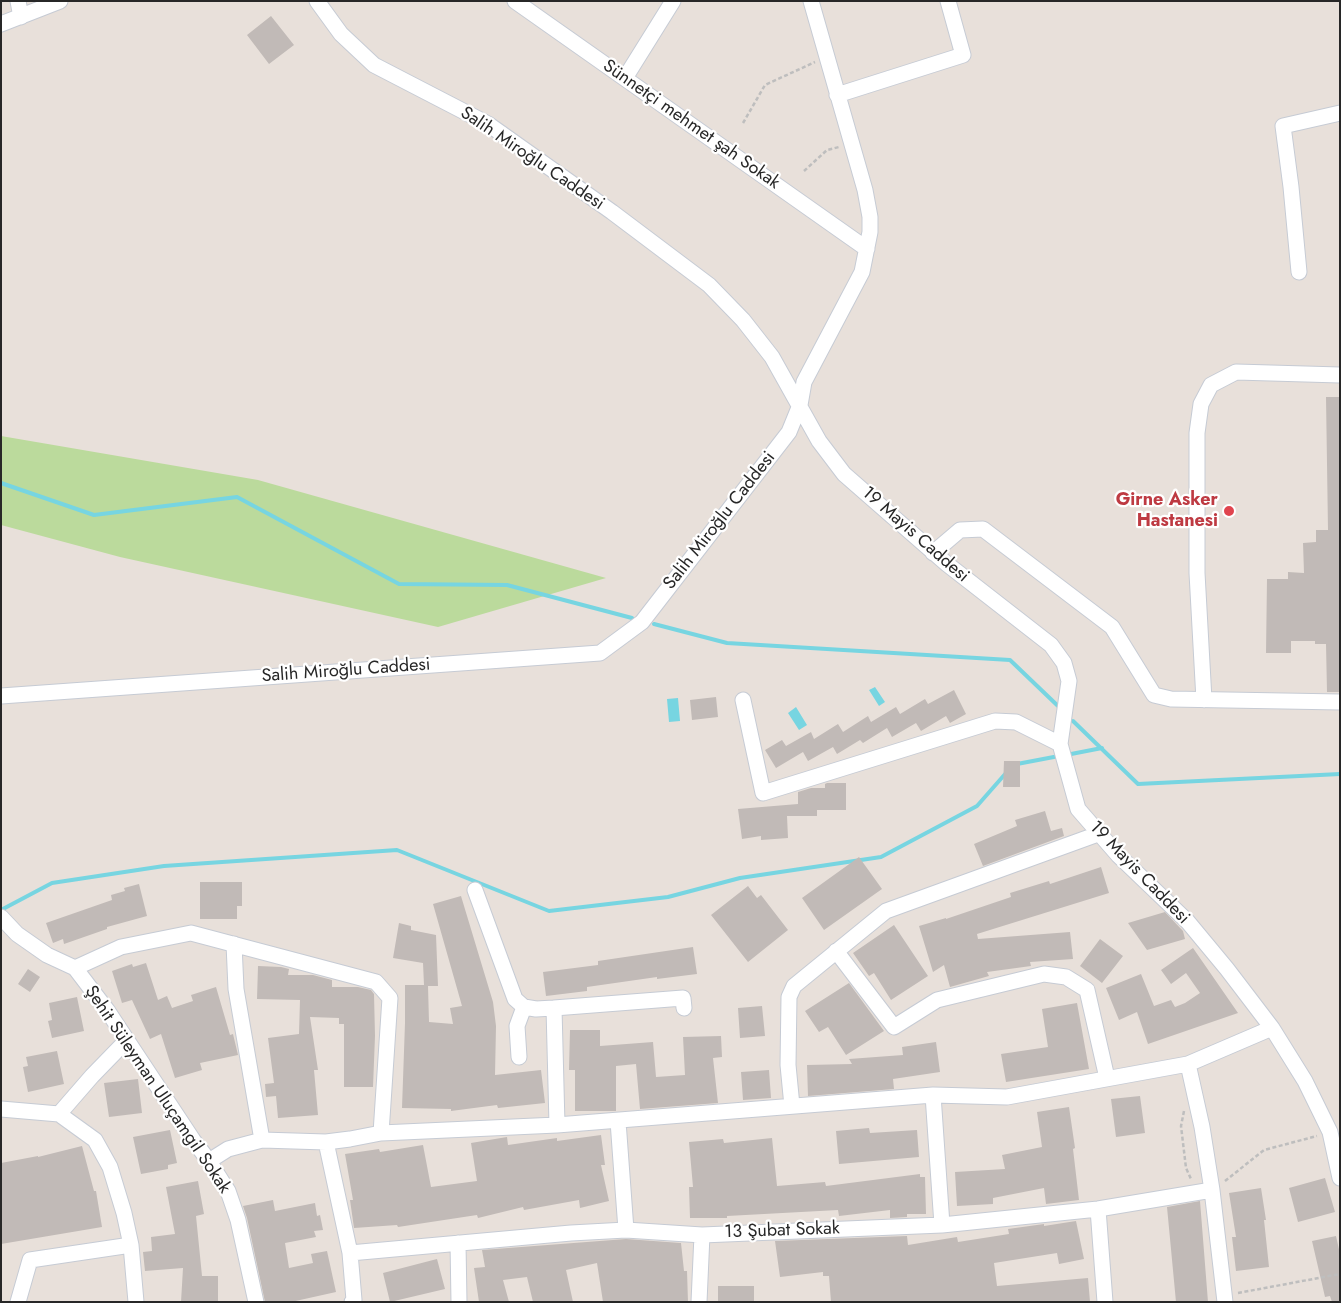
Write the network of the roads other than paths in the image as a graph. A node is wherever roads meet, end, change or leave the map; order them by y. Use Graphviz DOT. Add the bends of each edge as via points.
graph roads {
  1 [pos="18,1"];
  2 [pos="60,1"];
  3 [pos="317,1"];
  4 [pos="673,1"];
  5 [pos="811,1"];
  6 [pos="948,1"];
  7 [pos="517,2"];
  8 [pos="22,17"];
  9 [pos="1,24"];
  10 [pos="625,78"];
  11 [pos="837,95"];
  12 [pos="1340,113"];
  13 [pos="867,249"];
  14 [pos="1299,272"];
  15 [pos="1340,375"];
  16 [pos="800,405"];
  17 [pos="933,553"];
  18 [pos="1,696"];
  19 [pos="742,700"];
  20 [pos="1204,700"];
  21 [pos="1340,702"];
  22 [pos="1060,744"];
  23 [pos="1098,834"];
  24 [pos="475,890"];
  25 [pos="1,917"];
  26 [pos="234,944"];
  27 [pos="836,951"];
  28 [pos="75,968"];
  29 [pos="524,1007"];
  30 [pos="554,1008"];
  31 [pos="684,1008"];
  32 [pos="1272,1028"];
  33 [pos="127,1040"];
  34 [pos="519,1057"];
  35 [pos="1188,1064"];
  36 [pos="1107,1078"];
  37 [pos="933,1095"];
  38 [pos="792,1106"];
  39 [pos="1,1109"];
  40 [pos="59,1114"];
  41 [pos="618,1121"];
  42 [pos="556,1125"];
  43 [pos="381,1133"];
  44 [pos="262,1140"];
  45 [pos="326,1142"];
  46 [pos="209,1161"];
  47 [pos="1340,1178"];
  48 [pos="1212,1190"];
  49 [pos="1098,1209"];
  50 [pos="942,1225"];
  51 [pos="626,1230"];
  52 [pos="702,1235"];
  53 [pos="458,1243"];
  54 [pos="131,1245"];
  55 [pos="350,1253"];
  56 [pos="1225,1299"];
  57 [pos="18,1302"];
  58 [pos="136,1302"];
  59 [pos="256,1302"];
  60 [pos="352,1302"];
  61 [pos="459,1302"];
  62 [pos="699,1302"];
  63 [pos="1105,1302"];
  1 -- 8 [label="street"];
  2 -- 8 [label="street"];
  3 -- 16 [label="street, Salih Miroğlu Caddesi" via="341,34 374,65 488,124 709,285 743,320 772,358"];
  4 -- 10 [label="street"];
  5 -- 11 [label="street"];
  6 -- 11 [label="street" via="963,56"];
  7 -- 10 [label="street, Sünnetçi mehmet şah Sokak"];
  8 -- 9 [label="street"];
  10 -- 13 [label="street, Sünnetçi mehmet şah Sokak"];
  11 -- 13 [label="street" via="865,190 870,217"];
  12 -- 14 [label="street" via="1283,126"];
  13 -- 16 [label="street" via="862,272 804,382"];
  15 -- 20 [label="street" via="1236,372 1211,385 1201,404 1197,433 1197,563"];
  16 -- 17 [label="street, 19 Mayis Caddesi" via="819,441 844,474"];
  16 -- 18 [label="street, Salih Miroğlu Caddesi" via="790,432 642,622 600,653"];
  17 -- 20 [label="street" via="960,530 983,529 1112,627 1154,695"];
  17 -- 22 [label="street, 19 Mayis Caddesi" via="1051,645 1064,663 1069,681"];
  19 -- 22 [label="street" via="763,792 995,721 1016,722"];
  20 -- 21 [label="street"];
  22 -- 23 [label="street, 19 Mayis Caddesi" via="1078,809"];
  23 -- 27 [label="street" via="886,911"];
  23 -- 32 [label="street, 19 Mayis Caddesi" via="1188,922"];
  24 -- 29 [label="street" via="515,999"];
  25 -- 28 [label="street, Şehit Süleyman Uluçamgil Sokak" via="17,934 46,955"];
  26 -- 28 [label="street" via="191,933 122,947"];
  26 -- 43 [label="street" via="376,982 390,998"];
  26 -- 44 [label="street" via="236,989"];
  27 -- 36 [label="street" via="894,1027 937,1000 1044,974 1066,977 1087,990"];
  27 -- 38 [label="street" via="794,986 790,997 788,1065"];
  28 -- 33 [label="street, Şehit Süleyman Uluçamgil Sokak"];
  29 -- 30 [label="street"];
  29 -- 34 [label="street" via="517,1026"];
  30 -- 31 [label="street" via="683,998"];
  30 -- 42 [label="street"];
  32 -- 35 [label="street"];
  32 -- 47 [label="street, 19 Mayis Caddesi" via="1305,1081 1330,1132"];
  33 -- 40 [label="street"];
  33 -- 46 [label="street, Şehit Süleyman Uluçamgil Sokak"];
  35 -- 36 [label="street"];
  35 -- 48 [label="street"];
  36 -- 37 [label="street" via="1007,1097"];
  37 -- 38 [label="street"];
  37 -- 50 [label="street"];
  38 -- 41 [label="street"];
  39 -- 40 [label="street"];
  40 -- 54 [label="street" via="95,1140 110,1167"];
  41 -- 42 [label="street"];
  41 -- 51 [label="street"];
  42 -- 43 [label="street"];
  43 -- 45 [label="street"];
  44 -- 45 [label="street"];
  44 -- 46 [label="street" via="228,1149"];
  45 -- 55 [label="street"];
  46 -- 59 [label="street, Şehit Süleyman Uluçamgil Sokak" via="228,1191 238,1220"];
  48 -- 49 [label="street, 13 Şubat Sokak"];
  48 -- 56 [label="street"];
  49 -- 50 [label="street, 13 Şubat Sokak"];
  49 -- 63 [label="street"];
  50 -- 52 [label="street, 13 Şubat Sokak"];
  51 -- 52 [label="street, 13 Şubat Sokak"];
  51 -- 53 [label="street, 13 Şubat Sokak"];
  52 -- 62 [label="street"];
  53 -- 55 [label="street, 13 Şubat Sokak"];
  53 -- 61 [label="street"];
  54 -- 57 [label="street" via="30,1260"];
  54 -- 58 [label="street"];
  55 -- 60 [label="street"];
}
